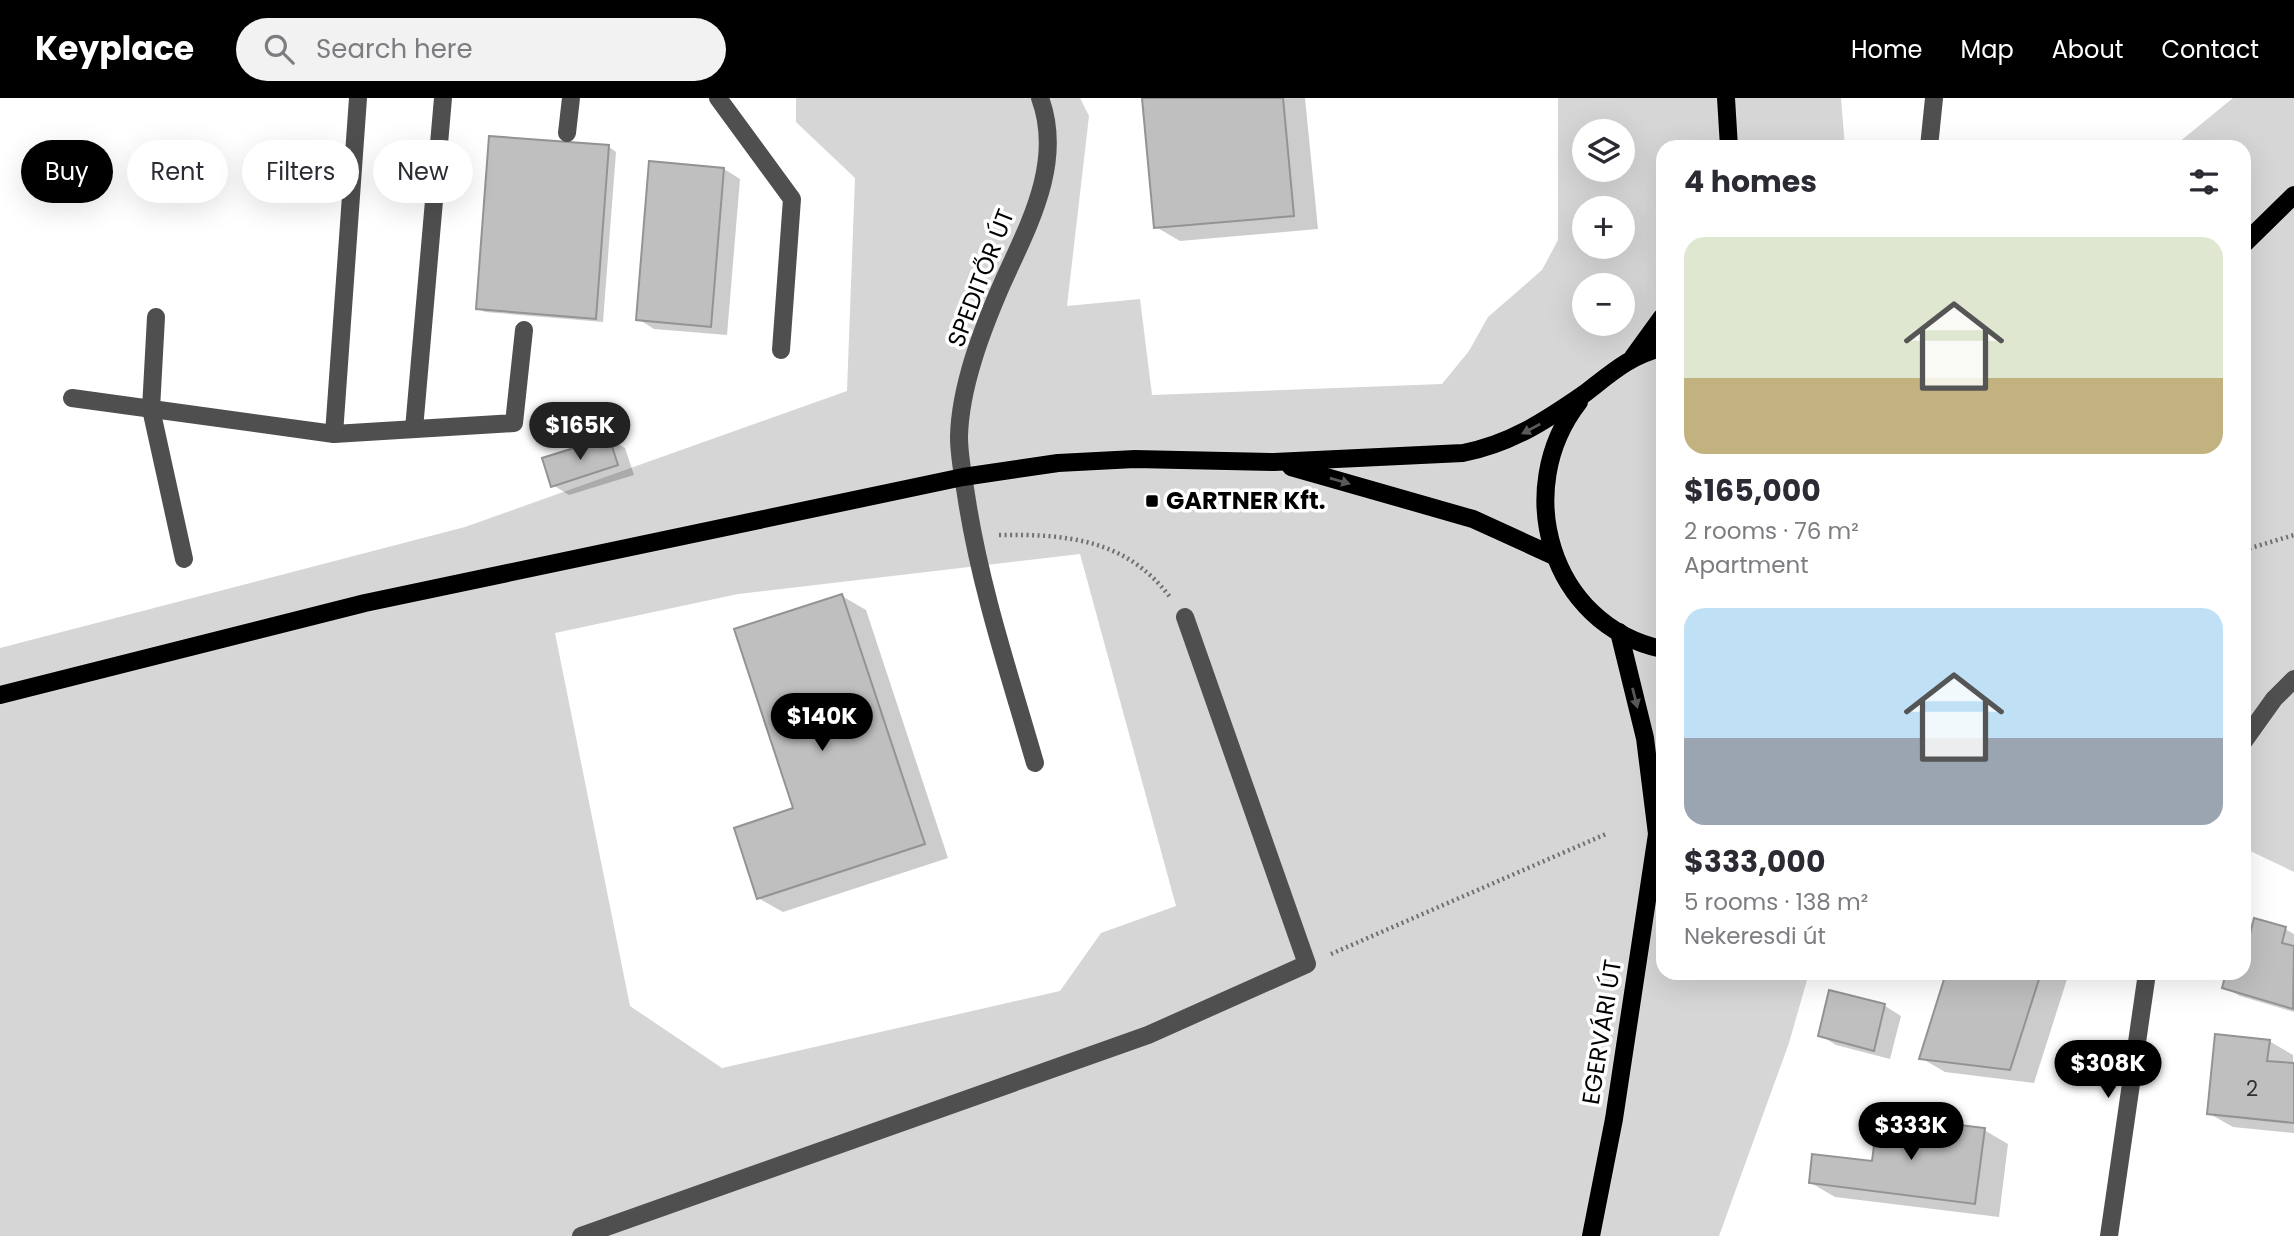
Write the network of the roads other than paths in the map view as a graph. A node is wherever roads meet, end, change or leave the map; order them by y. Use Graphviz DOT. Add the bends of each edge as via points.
graph roads {
  1 [pos="358,98"];
  2 [pos="443,98"];
  3 [pos="571,98"];
  4 [pos="718,98"];
  5 [pos="1040,98"];
  6 [pos="1934,98"];
  7 [pos="1726,103"];
  8 [pos="567,133"];
  9 [pos="1718,140"];
  10 [pos="1729,140"];
  11 [pos="1930,140"];
  12 [pos="2294,195"];
  13 [pos="2251,237"];
  14 [pos="156,317"];
  15 [pos="1656,325"];
  16 [pos="524,330"];
  17 [pos="781,350"];
  18 [pos="1656,350"];
  19 [pos="1633,358"];
  20 [pos="1587,391"];
  21 [pos="72,398"];
  22 [pos="150,409"];
  23 [pos="414,429"];
  24 [pos="334,434"];
  25 [pos="1274,462"];
  26 [pos="963,477"];
  27 [pos="1554,556"];
  28 [pos="184,559"];
  29 [pos="1185,617"];
  30 [pos="1619,632"];
  31 [pos="1656,647"];
  32 [pos="2294,679"];
  33 [pos="0,695"];
  34 [pos="2251,731"];
  35 [pos="1035,763"];
  36 [pos="1656,805"];
  37 [pos="1656,854"];
  38 [pos="2146,980"];
  39 [pos="580,1236"];
  40 [pos="1591,1236"];
  41 [pos="2109,1236"];
  1 -- 24 [label="street"];
  2 -- 23 [label="street"];
  3 -- 8 [label="street"];
  4 -- 17 [label="street" via="792,199"];
  5 -- 26 [label="street, SPEDITŐR ÚT" via="1048,118 1044,176 1028,231 1001,286 964,397 959,437"];
  6 -- 11 [label="street"];
  7 -- 9 [label="main road"];
  7 -- 10 [label="main road"];
  12 -- 13 [label="main road"];
  14 -- 22 [label="street"];
  15 -- 19 [label="main road"];
  16 -- 23 [label="street" via="514,423"];
  18 -- 19 [label="main road"];
  19 -- 20 [label="main road"];
  20 -- 25 [label="main road, one-way" via="1533,429 1489,448"];
  20 -- 27 [label="main road" via="1552,448 1545,480 1545,513"];
  21 -- 22 [label="street"];
  22 -- 24 [label="street"];
  22 -- 28 [label="street"];
  23 -- 24 [label="street"];
  25 -- 26 [label="main road" via="1135,459 1058,463"];
  25 -- 27 [label="main road, one-way" via="1473,519"];
  26 -- 33 [label="main road" via="365,603"];
  26 -- 35 [label="street, SPEDITŐR ÚT" via="972,536"];
  27 -- 30 [label="main road" via="1577,595"];
  29 -- 39 [label="street" via="1307,964 1147,1035"];
  30 -- 31 [label="main road"];
  30 -- 36 [label="main road, EGERVÁRI ÚT, one-way"];
  32 -- 34 [label="street"];
  37 -- 40 [label="main road, EGERVÁRI ÚT"];
  38 -- 41 [label="street"];
}
